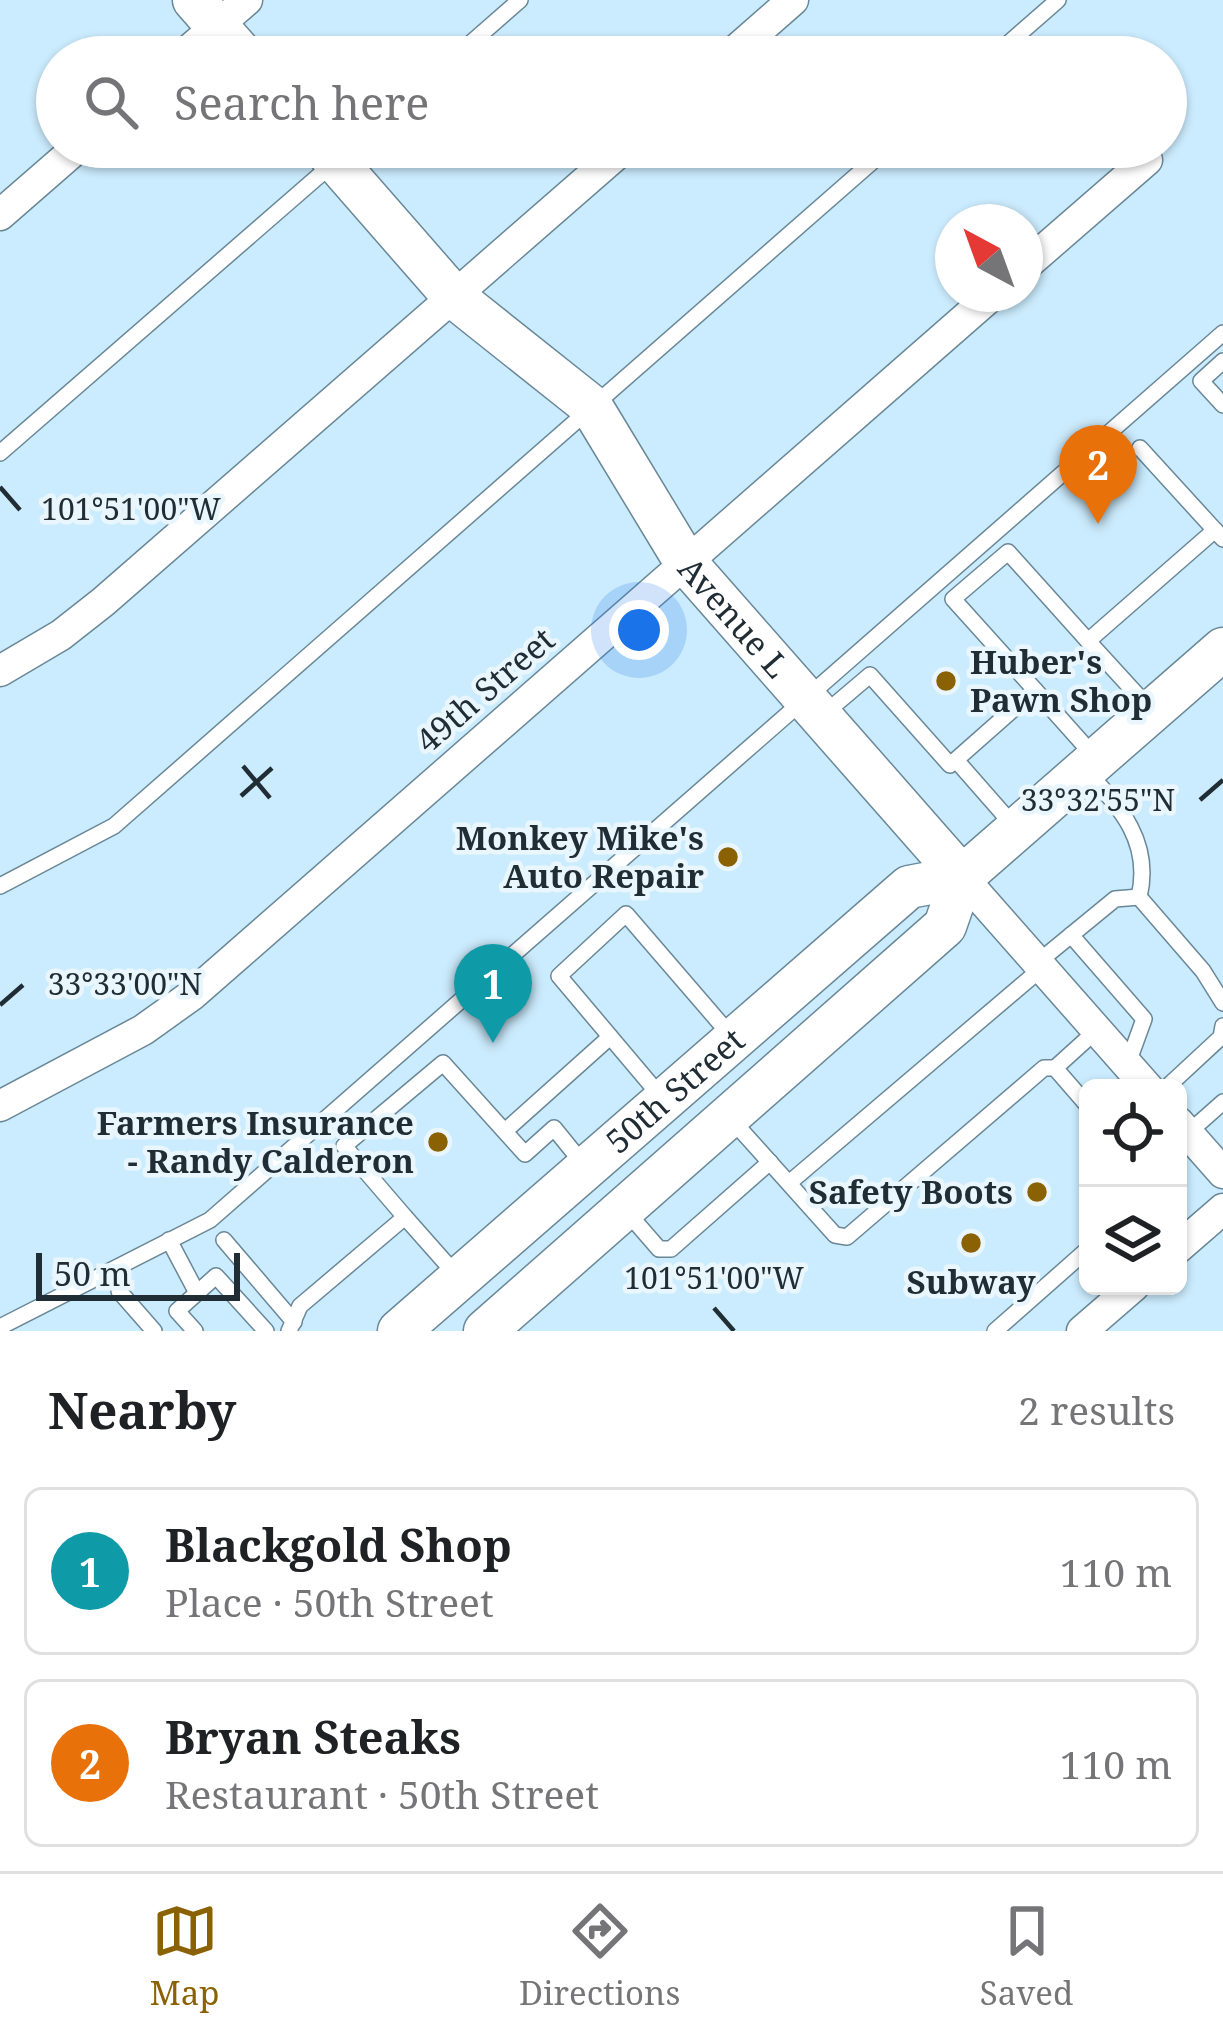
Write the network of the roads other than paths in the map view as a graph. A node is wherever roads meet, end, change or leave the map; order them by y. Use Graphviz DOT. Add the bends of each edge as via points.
graph roads {
  1 [pos="520,0"];
  2 [pos="793,0"];
  3 [pos="1058,0"];
  4 [pos="479,36"];
  5 [pos="752,36"];
  6 [pos="1017,36"];
  7 [pos="54,168"];
  8 [pos="319,168"];
  9 [pos="350,168"];
  10 [pos="601,168"];
  11 [pos="865,168"];
  12 [pos="1138,168"];
  13 [pos="0,215"];
  14 [pos="1043,250"];
  15 [pos="454,297"];
  16 [pos="972,312"];
  17 [pos="1223,333"];
  18 [pos="1219,372"];
  19 [pos="1223,405"];
  20 [pos="591,406"];
  21 [pos="1140,448"];
  22 [pos="0,453"];
  23 [pos="1219,535"];
  24 [pos="686,563"];
  25 [pos="1088,641"];
  26 [pos="1223,649"];
  27 [pos="0,671"];
  28 [pos="1035,691"];
  29 [pos="812,707"];
  30 [pos="1152,711"];
  31 [pos="956,760"];
  32 [pos="1091,764"];
  33 [pos="1017,829"];
  34 [pos="962,877"];
  35 [pos="0,886"];
  36 [pos="1139,897"];
  37 [pos="1071,935"];
  38 [pos="1040,965"];
  39 [pos="1223,1003"];
  40 [pos="1223,1026"];
  41 [pos="1097,1030"];
  42 [pos="610,1037"];
  43 [pos="734,1040"];
  44 [pos="1127,1064"];
  45 [pos="1055,1068"];
  46 [pos="1140,1079"];
  47 [pos="1176,1079"];
  48 [pos="1079,1096"];
  49 [pos="664,1101"];
  50 [pos="1223,1102"];
  51 [pos="0,1106"];
  52 [pos="729,1117"];
  53 [pos="1187,1124"];
  54 [pos="505,1131"];
  55 [pos="1187,1132"];
  56 [pos="770,1162"];
  57 [pos="586,1168"];
  58 [pos="1223,1173"];
  59 [pos="788,1183"];
  60 [pos="624,1209"];
  61 [pos="1223,1209"];
  62 [pos="406,1217"];
  63 [pos="169,1240"];
  64 [pos="224,1240"];
  65 [pos="1187,1240"];
  66 [pos="1079,1257"];
  67 [pos="460,1278"];
  68 [pos="119,1291"];
  69 [pos="197,1293"];
  70 [pos="1124,1295"];
  71 [pos="0,1327"];
  72 [pos="292,1327"];
  73 [pos="154,1331"];
  74 [pos="196,1331"];
  75 [pos="266,1331"];
  76 [pos="399,1331"];
  77 [pos="485,1331"];
  78 [pos="994,1331"];
  79 [pos="1082,1331"];
  1 -- 4 [label="lane"];
  2 -- 5 [label="street"];
  3 -- 6 [label="lane"];
  7 -- 13 [label="street"];
  8 -- 22 [label="lane"];
  9 -- 15 [label="main road, Avenue L"];
  10 -- 15 [label="street"];
  11 -- 20 [label="lane"];
  12 -- 14 [label="street"];
  15 -- 20 [label="main road, Avenue L"];
  15 -- 27 [label="street" via="104,602"];
  16 -- 24 [label="street, 49th Street"];
  17 -- 29 [label="lane"];
  18 -- 19 [label="lane" via="1201,381"];
  20 -- 24 [label="main road, Avenue L"];
  20 -- 35 [label="lane" via="114,826"];
  21 -- 23 [label="lane"];
  23 -- 25 [label="lane"];
  24 -- 29 [label="main road, Avenue L"];
  24 -- 51 [label="street, 49th Street" via="192,995 127,1040"];
  25 -- 28 [label="lane" via="1008,552 953,599"];
  25 -- 30 [label="lane"];
  26 -- 30 [label="main road, 50th Street"];
  28 -- 31 [label="lane"];
  28 -- 32 [label="lane"];
  29 -- 31 [label="lane" via="870,675 950,765"];
  29 -- 34 [label="main road, Avenue L"];
  29 -- 63 [label="lane" via="210,1220"];
  30 -- 32 [label="main road, 50th Street"];
  31 -- 33 [label="lane"];
  32 -- 33 [label="main road, 50th Street"];
  32 -- 36 [label="lane" via="1131,826 1144,873"];
  33 -- 34 [label="main road, 50th Street"];
  34 -- 38 [label="street, Avenue L"];
  34 -- 43 [label="main road, 50th Street" via="910,887"];
  34 -- 52 [label="main road, 50th Street" via="945,926"];
  36 -- 37 [label="lane" via="1115,899"];
  36 -- 39 [label="lane"];
  37 -- 38 [label="lane"];
  37 -- 44 [label="lane" via="1144,1019"];
  38 -- 41 [label="street, Avenue L"];
  38 -- 59 [label="lane"];
  40 -- 47 [label="lane"];
  41 -- 44 [label="street, Avenue L"];
  41 -- 45 [label="lane"];
  42 -- 43 [label="lane" via="559,976 626,914"];
  42 -- 49 [label="lane"];
  42 -- 54 [label="lane"];
  43 -- 49 [label="main road, 50th Street"];
  44 -- 46 [label="street, Avenue L"];
  45 -- 48 [label="lane"];
  45 -- 59 [label="lane" via="1044,1068 847,1237"];
  49 -- 57 [label="main road, 50th Street"];
  50 -- 53 [label="lane"];
  52 -- 56 [label="lane"];
  52 -- 60 [label="main road, 50th Street"];
  54 -- 57 [label="lane" via="525,1154 554,1129"];
  54 -- 62 [label="lane" via="443,1063 344,1146"];
  55 -- 58 [label="street"];
  56 -- 59 [label="lane"];
  56 -- 60 [label="lane" via="670,1249 659,1249"];
  57 -- 67 [label="main road, 50th Street"];
  60 -- 77 [label="main road, 50th Street"];
  61 -- 65 [label="street"];
  62 -- 67 [label="lane"];
  62 -- 72 [label="lane" via="300,1306"];
  63 -- 69 [label="lane"];
  63 -- 71 [label="lane"];
  64 -- 72 [label="lane"];
  66 -- 78 [label="lane"];
  67 -- 76 [label="main road, 50th Street"];
  68 -- 73 [label="lane"];
  69 -- 74 [label="lane" via="177,1311"];
  69 -- 75 [label="lane" via="216,1276"];
  70 -- 79 [label="street"];
}
